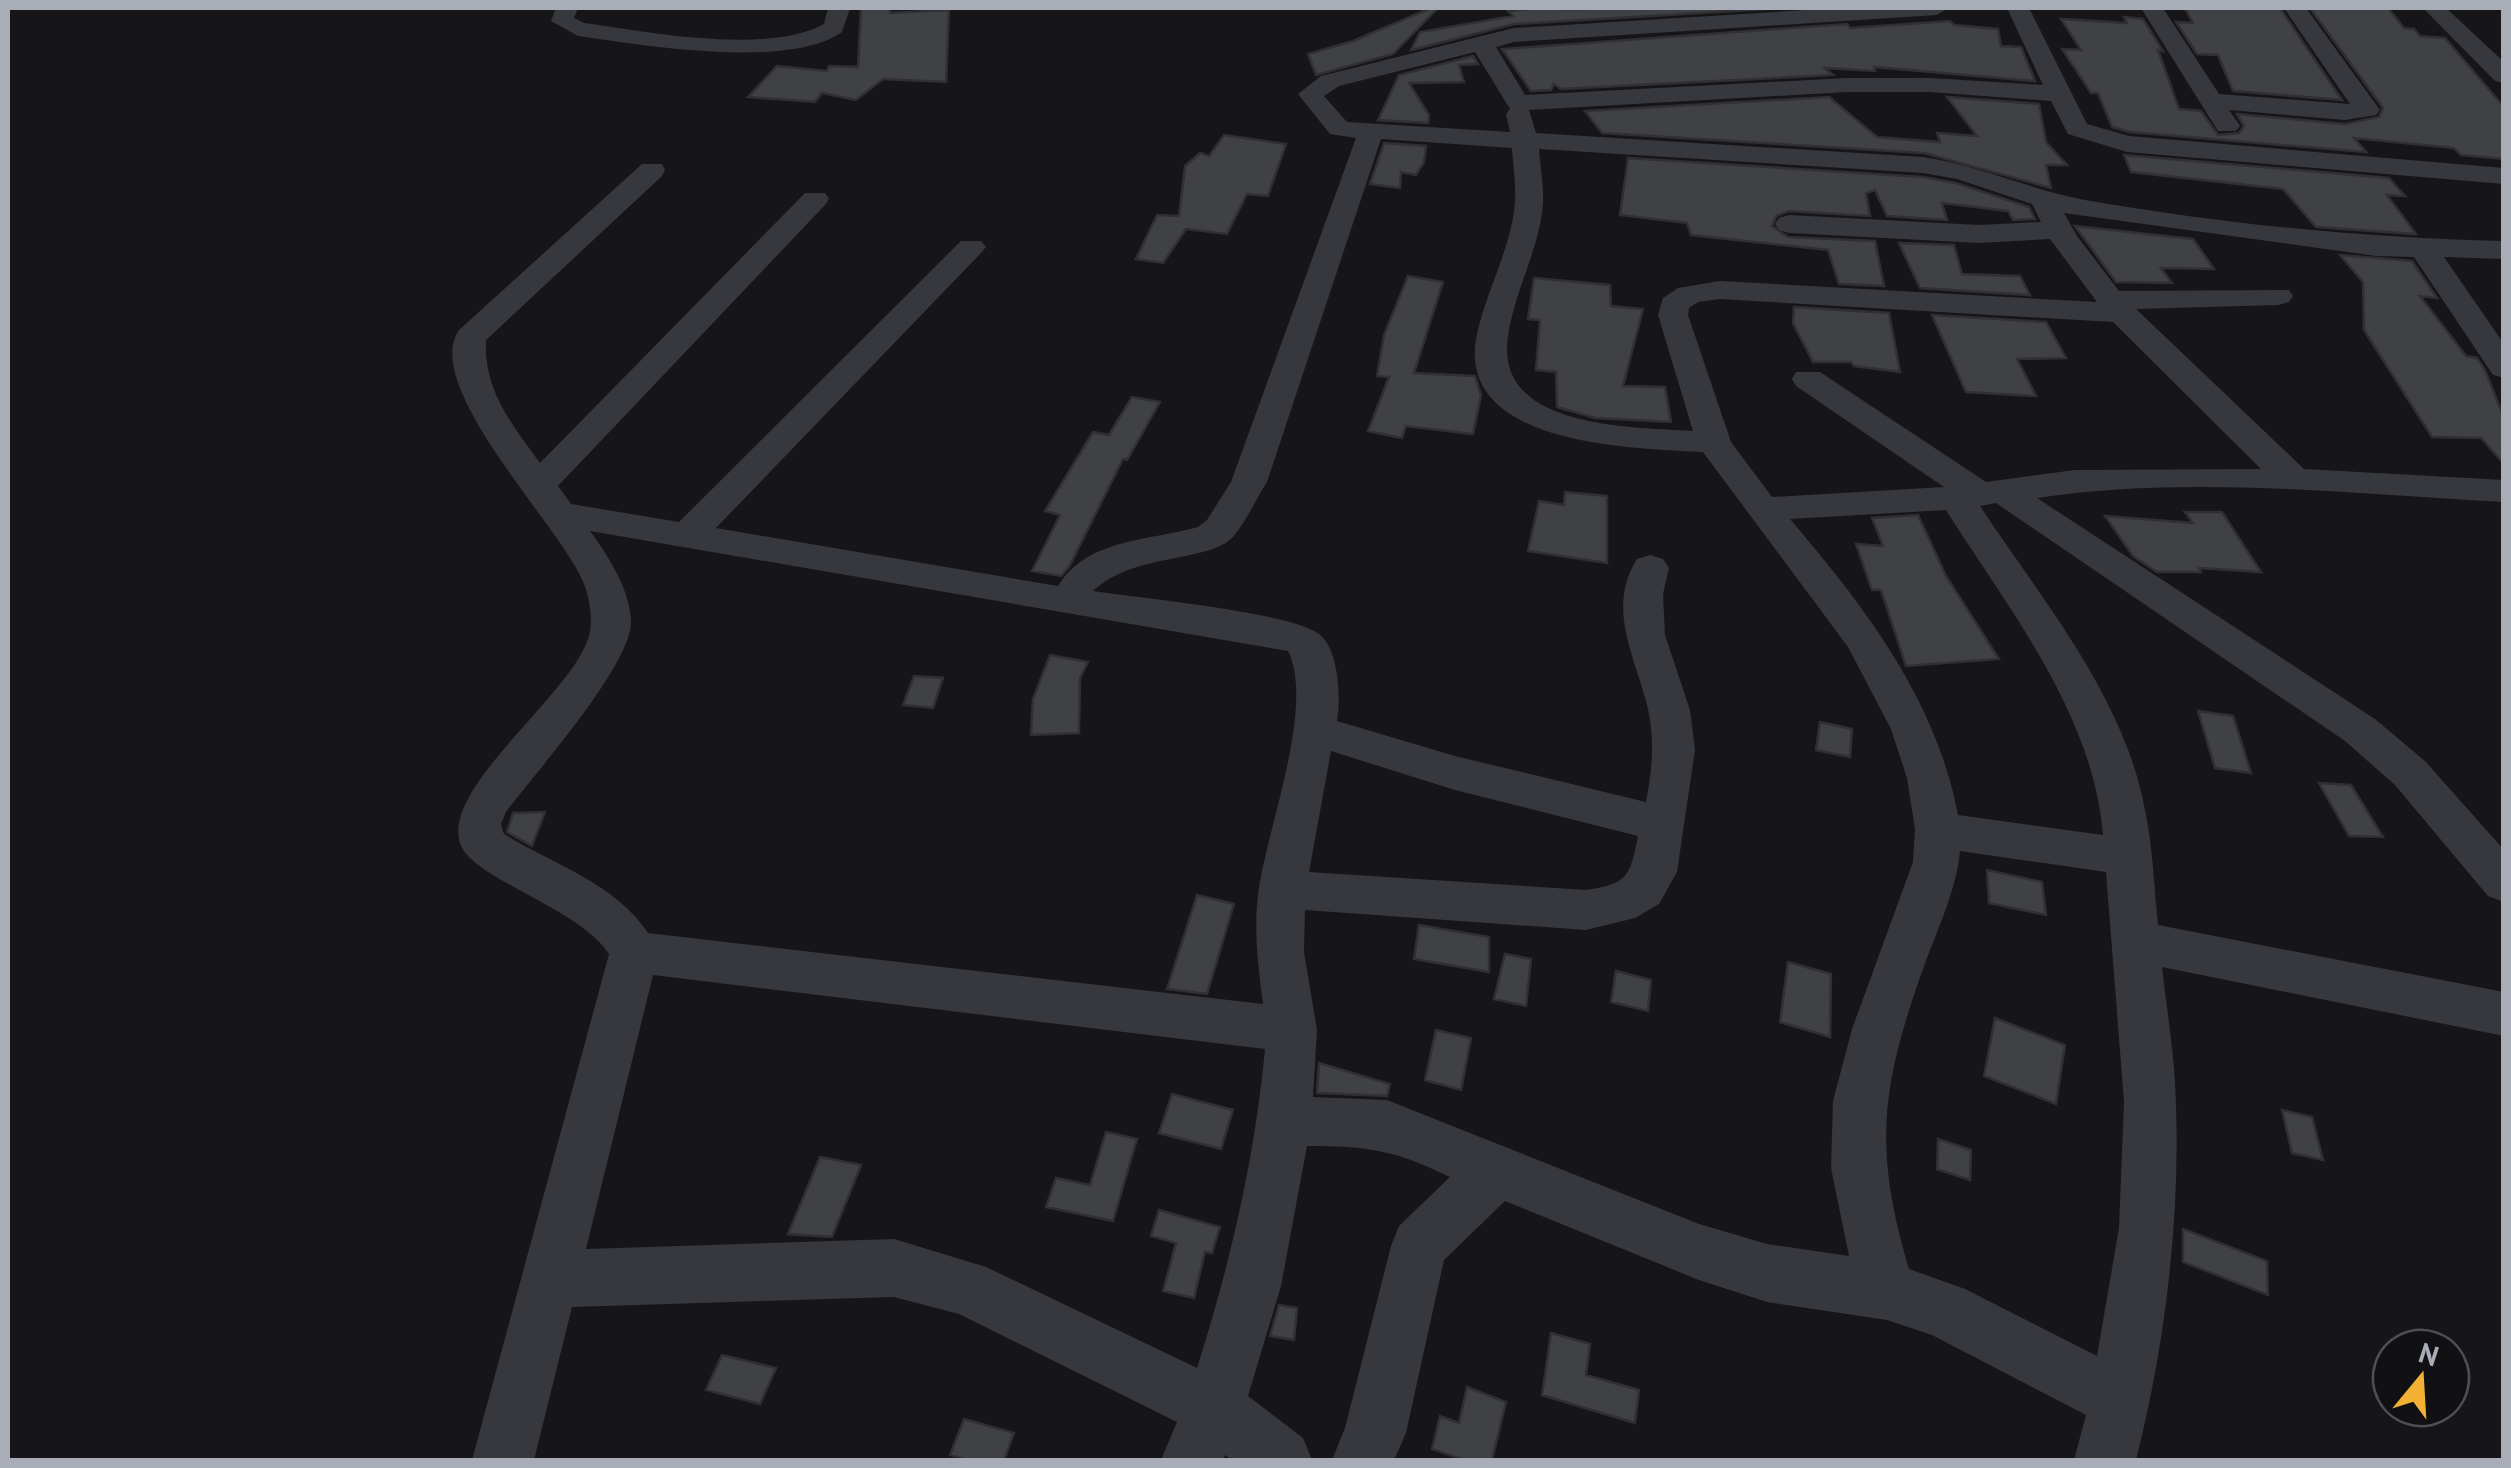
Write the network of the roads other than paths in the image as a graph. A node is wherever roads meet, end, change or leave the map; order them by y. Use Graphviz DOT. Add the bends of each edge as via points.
graph roads {
  1 [pos="567,8"];
  2 [pos="839,8"];
  3 [pos="1937,8"];
  4 [pos="2018,8"];
  5 [pos="2152,8"];
  6 [pos="2295,8"];
  7 [pos="2434,8"];
  8 [pos="1481,40"];
  9 [pos="2504,76"];
  10 [pos="2060,94"];
  11 [pos="2212,101"];
  12 [pos="1517,103"];
  13 [pos="1372,132"];
  14 [pos="1526,141"];
  15 [pos="2244,154"];
  16 [pos="652,170"];
  17 [pos="2504,176"];
  18 [pos="815,198"];
  19 [pos="2050,216"];
  20 [pos="1789,224"];
  21 [pos="971,247"];
  22 [pos="2423,248"];
  23 [pos="2504,250"];
  24 [pos="2278,296"];
  25 [pos="2461,303"];
  26 [pos="2118,307"];
  27 [pos="2504,308"];
  28 [pos="2504,368"];
  29 [pos="1808,379"];
  30 [pos="1714,442"];
  31 [pos="2294,480"];
  32 [pos="2504,491"];
  33 [pos="1980,495"];
  34 [pos="547,500"];
  35 [pos="1762,509"];
  36 [pos="689,534"];
  37 [pos="1650,568"];
  38 [pos="1068,601"];
  39 [pos="1316,730"];
  40 [pos="1662,824"];
  41 [pos="1938,830"];
  42 [pos="2128,857"];
  43 [pos="2504,883"];
  44 [pos="1282,889"];
  45 [pos="2136,941"];
  46 [pos="634,952"];
  47 [pos="2504,1014"];
  48 [pos="1292,1030"];
  49 [pos="1285,1122"];
  50 [pos="1498,1172"];
  51 [pos="550,1279"];
  52 [pos="1887,1291"];
  53 [pos="1214,1408"];
  54 [pos="2119,1441"];
  55 [pos="503,1460"];
  56 [pos="1192,1460"];
  57 [pos="1281,1460"];
  58 [pos="1363,1460"];
  1 -- 2 [label="street" via="562,21 578,29 692,33 756,44 814,37 833,28"];
  3 -- 8 [label="street"];
  4 -- 10 [label="street"];
  5 -- 11 [label="street"];
  6 -- 11 [label="street" via="2367,110"];
  7 -- 9 [label="street"];
  8 -- 12 [label="street"];
  8 -- 13 [label="street" via="1311,91 1339,129"];
  10 -- 12 [label="street" via="1848,85"];
  10 -- 15 [label="street" via="2074,124 2092,136"];
  11 -- 15 [label="street"];
  12 -- 14 [label="street"];
  13 -- 14 [label="street"];
  13 -- 38 [label="street" via="1240,497 1211,535 1099,565 1078,580"];
  14 -- 19 [label="street" via="1941,167"];
  14 -- 30 [label="street" via="1529,204 1492,336 1497,385 1556,422 1632,437"];
  15 -- 17 [label="street"];
  16 -- 34 [label="street" via="470,337 464,353 476,392"];
  18 -- 34 [label="street"];
  19 -- 20 [label="street" via="1964,234"];
  19 -- 22 [label="street"];
  19 -- 26 [label="street"];
  21 -- 36 [label="street"];
  22 -- 23 [label="street"];
  22 -- 25 [label="street"];
  24 -- 26 [label="street"];
  25 -- 27 [label="street"];
  25 -- 28 [label="street"];
  26 -- 30 [label="street" via="1689,294 1674,304 1674,314"];
  26 -- 31 [label="street"];
  29 -- 33 [label="street"];
  30 -- 35 [label="street"];
  31 -- 32 [label="street"];
  31 -- 33 [label="street" via="2075,481"];
  33 -- 35 [label="street"];
  33 -- 42 [label="street" via="2092,717 2123,808"];
  33 -- 43 [label="street" via="2360,730 2410,774"];
  34 -- 36 [label="street"];
  34 -- 46 [label="street" via="608,596 608,640 486,805 483,844 609,916"];
  35 -- 41 [label="street" via="1901,700"];
  36 -- 38 [label="street"];
  37 -- 40 [label="street" via="1640,626 1674,736"];
  38 -- 39 [label="street" via="1302,641 1310,649 1319,704"];
  39 -- 40 [label="street" via="1454,773"];
  39 -- 44 [label="street"];
  40 -- 44 [label="street" via="1646,891 1626,904 1586,910"];
  41 -- 42 [label="street"];
  41 -- 52 [label="street" via="1935,868 1877,1027 1858,1114 1866,1216"];
  42 -- 45 [label="street"];
  44 -- 48 [label="street" via="1280,952"];
  45 -- 47 [label="street"];
  45 -- 54 [label="street" via="2150,1102 2147,1228"];
  46 -- 48 [label="street"];
  46 -- 51 [label="street"];
  48 -- 49 [label="street"];
  49 -- 50 [label="street" via="1387,1125"];
  49 -- 53 [label="street" via="1252,1286"];
  50 -- 52 [label="street" via="1698,1252 1767,1273"];
  50 -- 58 [label="street" via="1419,1246"];
  51 -- 53 [label="street" via="894,1268 966,1287"];
  51 -- 55 [label="street"];
  52 -- 54 [label="street" via="2005,1338"];
  53 -- 56 [label="street"];
  53 -- 57 [label="street"];
}
